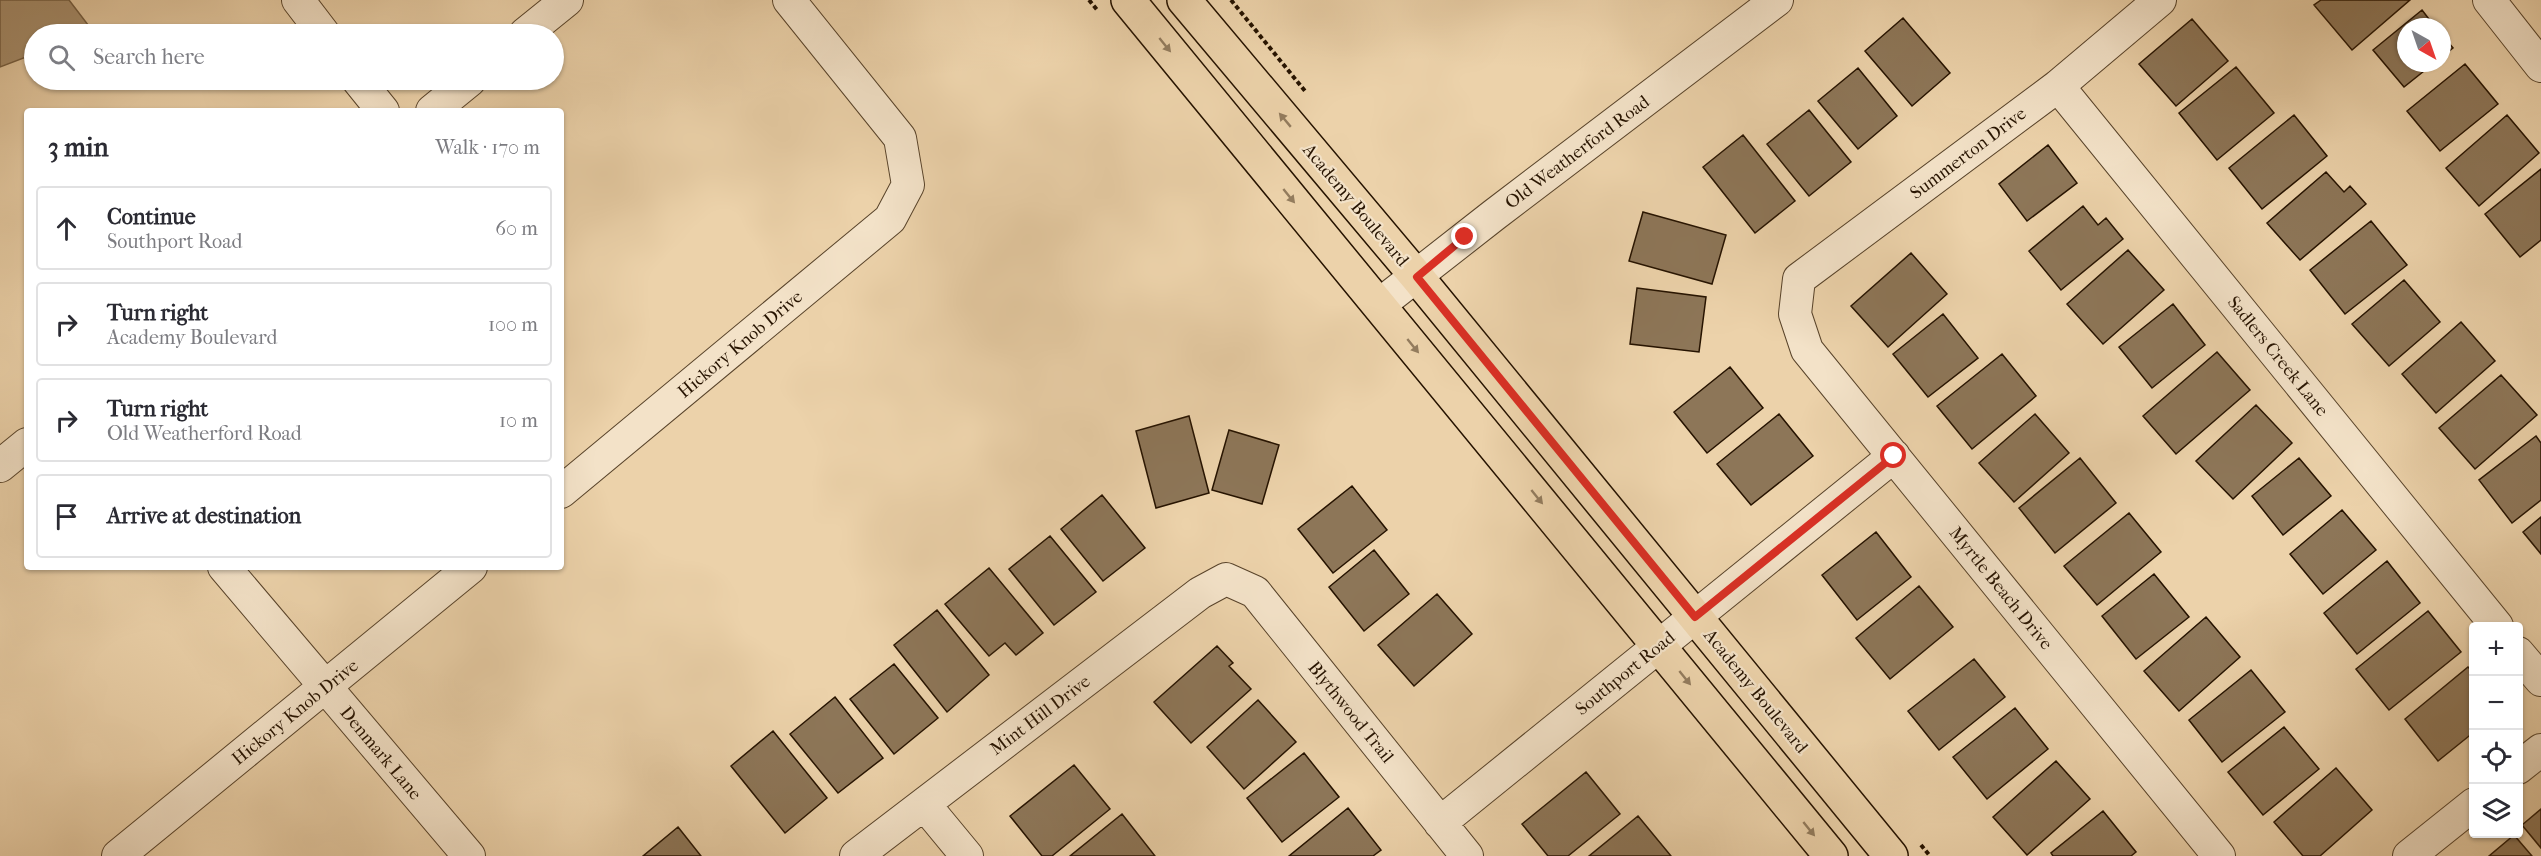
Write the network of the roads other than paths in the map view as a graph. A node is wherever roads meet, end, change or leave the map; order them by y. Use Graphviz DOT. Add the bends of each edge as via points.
graph roads {
  1 [pos="298,0"];
  2 [pos="567,0"];
  3 [pos="789,0"];
  4 [pos="1128,0"];
  5 [pos="1184,0"];
  6 [pos="1777,0"];
  7 [pos="2160,0"];
  8 [pos="2489,0"];
  9 [pos="316,24"];
  10 [pos="537,24"];
  11 [pos="2541,66"];
  12 [pos="2058,86"];
  13 [pos="366,90"];
  14 [pos="458,90"];
  15 [pos="380,108"];
  16 [pos="436,108"];
  17 [pos="1417,277"];
  18 [pos="1379,305"];
  19 [pos="1795,314"];
  20 [pos="24,446"];
  21 [pos="1894,456"];
  22 [pos="0,466"];
  23 [pos="564,490"];
  24 [pos="227,570"];
  25 [pos="467,570"];
  26 [pos="1226,579"];
  27 [pos="1695,617"];
  28 [pos="2493,622"];
  29 [pos="1659,646"];
  30 [pos="2523,659"];
  31 [pos="2541,680"];
  32 [pos="326,687"];
  33 [pos="2541,750"];
  34 [pos="2523,764"];
  35 [pos="924,804"];
  36 [pos="2469,808"];
  37 [pos="1440,823"];
  38 [pos="118,856"];
  39 [pos="469,856"];
  40 [pos="856,856"];
  41 [pos="967,856"];
  42 [pos="1467,856"];
  43 [pos="1831,856"];
  44 [pos="1891,856"];
  45 [pos="2219,856"];
  46 [pos="2409,856"];
  1 -- 9 [label="street"];
  2 -- 10 [label="street"];
  3 -- 23 [label="street, Hickory Knob Drive" via="900,138 908,185 890,219"];
  4 -- 18 [label="main road, one-way"];
  17 -- 5 [label="main road, Academy Boulevard, one-way"];
  6 -- 17 [label="street, Old Weatherford Road"];
  7 -- 12 [label="street, Summerton Drive"];
  8 -- 11 [label="street"];
  12 -- 19 [label="street, Summerton Drive" via="1799,279"];
  12 -- 28 [label="street, Sadlers Creek Lane"];
  13 -- 15 [label="street"];
  14 -- 16 [label="street"];
  17 -- 18 [label="street, Old Weatherford Road"];
  17 -- 27 [label="main road, Academy Boulevard"];
  18 -- 29 [label="main road, one-way"];
  19 -- 21 [label="street, Myrtle Beach Drive" via="1807,350"];
  20 -- 22 [label="street"];
  21 -- 27 [label="street, Southport Road"];
  21 -- 45 [label="street, Myrtle Beach Drive"];
  24 -- 32 [label="street, Denmark Lane"];
  25 -- 32 [label="street, Hickory Knob Drive"];
  26 -- 35 [label="street, Mint Hill Drive" via="1200,593"];
  26 -- 37 [label="street, Blythwood Trail" via="1255,592"];
  27 -- 29 [label="street, Southport Road"];
  27 -- 44 [label="main road, Academy Boulevard"];
  29 -- 37 [label="street, Southport Road"];
  29 -- 43 [label="main road, one-way"];
  30 -- 31 [label="street"];
  32 -- 38 [label="street, Hickory Knob Drive"];
  32 -- 39 [label="street, Denmark Lane"];
  33 -- 34 [label="street"];
  35 -- 40 [label="street, Mint Hill Drive"];
  35 -- 41 [label="street"];
  36 -- 46 [label="street"];
  37 -- 42 [label="street, Blythwood Trail"];
}
